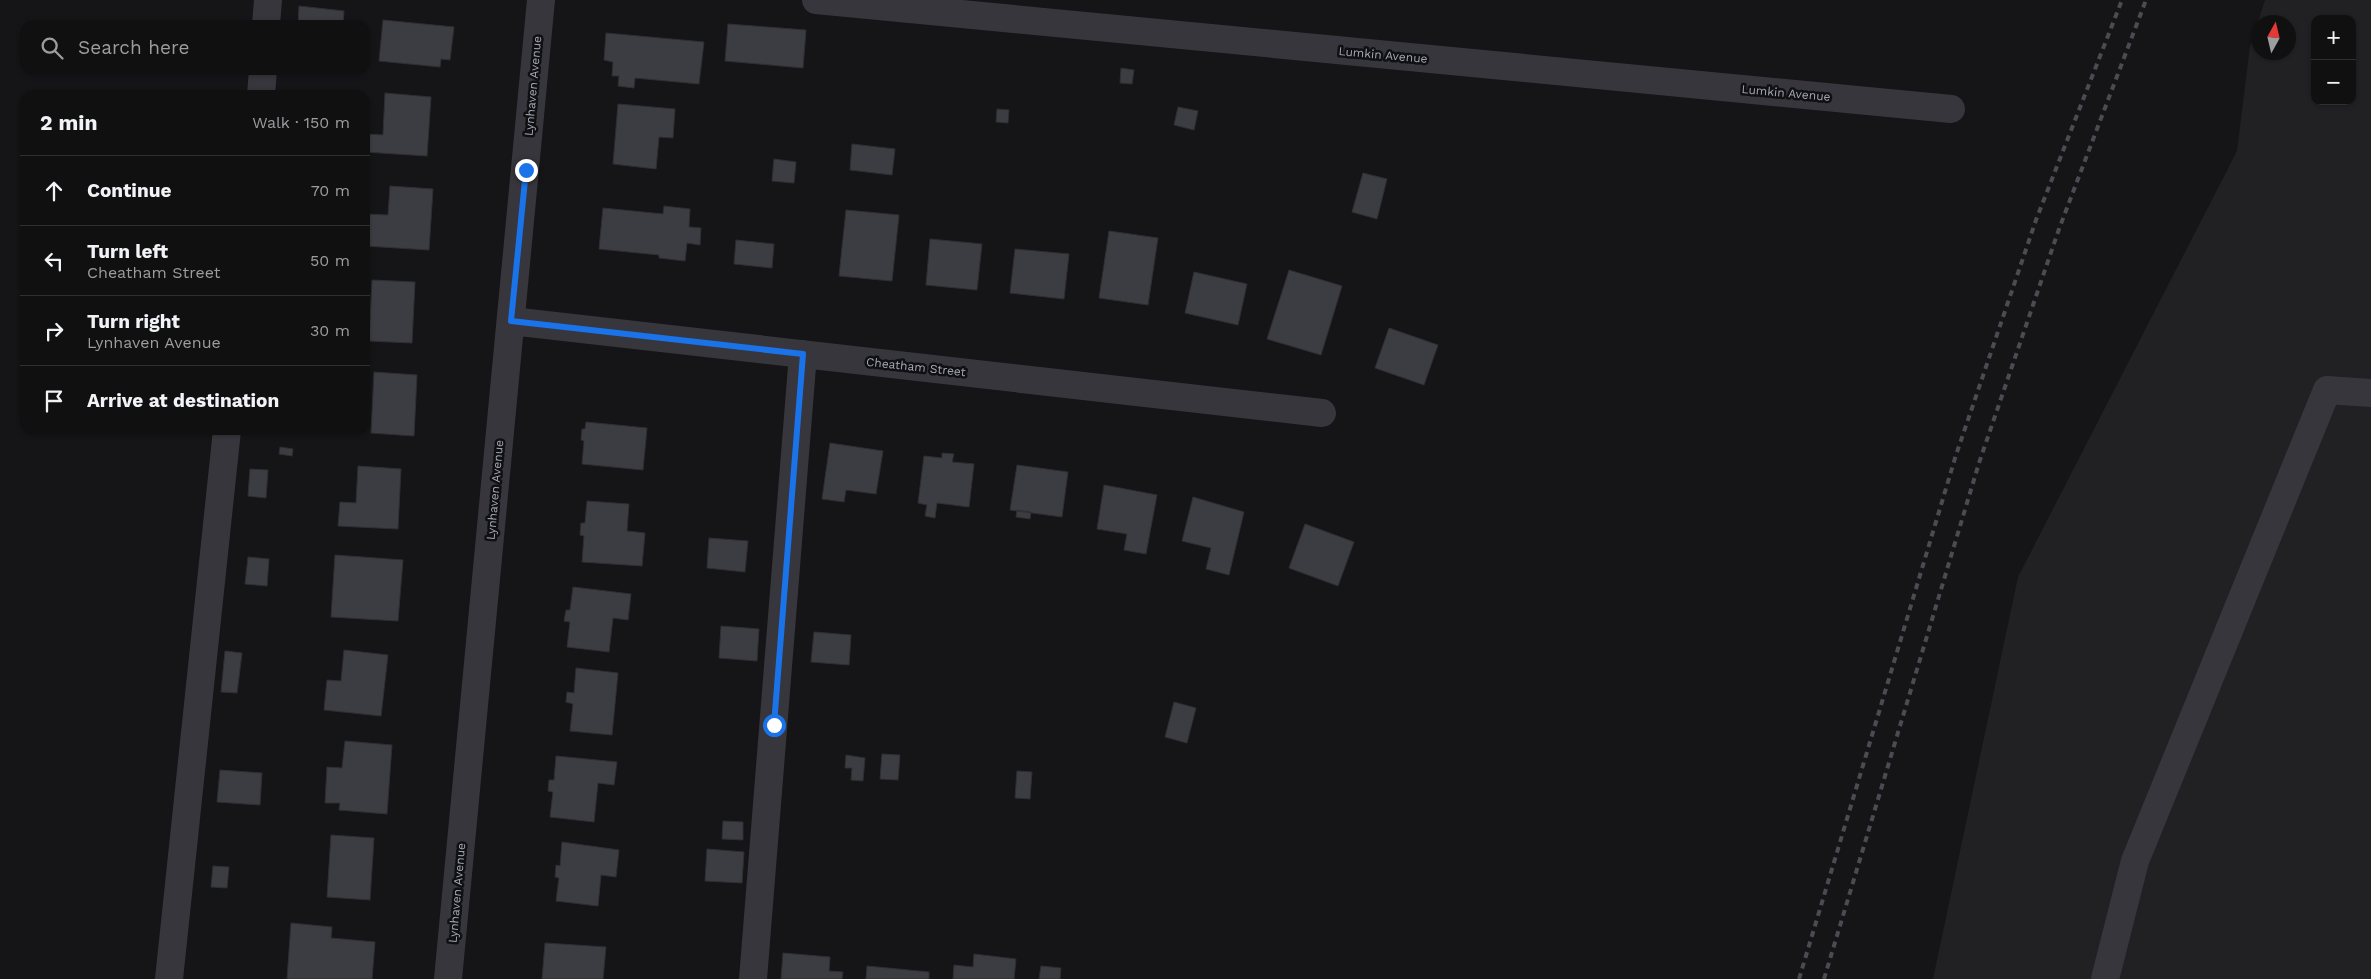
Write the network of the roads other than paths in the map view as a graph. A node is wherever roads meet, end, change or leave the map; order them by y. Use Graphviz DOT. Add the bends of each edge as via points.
graph roads {
  1 [pos="268,0"];
  2 [pos="542,0"];
  3 [pos="816,0"];
  4 [pos="266,20"];
  5 [pos="263,75"];
  6 [pos="261,90"];
  7 [pos="1950,109"];
  8 [pos="511,321"];
  9 [pos="803,354"];
  10 [pos="2371,392"];
  11 [pos="1322,413"];
  12 [pos="226,435"];
  13 [pos="169,979"];
  14 [pos="448,979"];
  15 [pos="754,979"];
  16 [pos="2105,979"];
  1 -- 4 [label="street"];
  2 -- 8 [label="street, Lynhaven Avenue"];
  3 -- 7 [label="street, Lumkin Avenue"];
  5 -- 6 [label="street"];
  8 -- 9 [label="street, Cheatham Street"];
  8 -- 14 [label="street, Lynhaven Avenue"];
  9 -- 11 [label="street, Cheatham Street"];
  9 -- 15 [label="street"];
  10 -- 16 [label="street" via="2327,390 2135,861"];
  12 -- 13 [label="street"];
}
